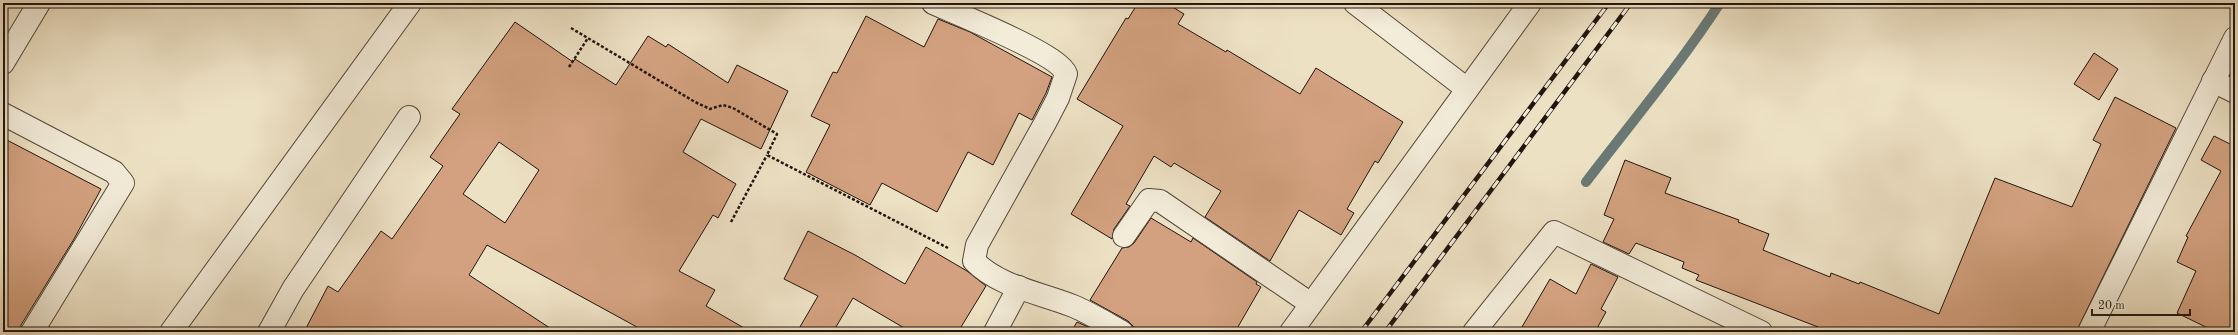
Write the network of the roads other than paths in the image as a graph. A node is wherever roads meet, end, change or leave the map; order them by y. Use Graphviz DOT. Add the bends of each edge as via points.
graph roads {
  1 [pos="38,3"];
  2 [pos="410,3"];
  3 [pos="933,3"];
  4 [pos="1355,3"];
  5 [pos="1530,3"];
  6 [pos="2235,38"];
  7 [pos="3,63"];
  8 [pos="2213,81"];
  9 [pos="1467,89"];
  10 [pos="2235,92"];
  11 [pos="3,114"];
  12 [pos="409,117"];
  13 [pos="1124,236"];
  14 [pos="1019,287"];
  15 [pos="1311,304"];
  16 [pos="32,332"];
  17 [pos="171,332"];
  18 [pos="269,332"];
  19 [pos="995,332"];
  20 [pos="1122,332"];
  21 [pos="1291,332"];
  22 [pos="1474,332"];
  23 [pos="1761,332"];
  24 [pos="2089,332"];
  1 -- 7 [label="street"];
  2 -- 17 [label="street"];
  3 -- 14 [label="street" via="1044,54 1061,65 1066,74 1058,98 1045,123 977,245 974,261 986,272"];
  4 -- 9 [label="street"];
  5 -- 9 [label="street"];
  6 -- 8 [label="street"];
  8 -- 10 [label="street"];
  8 -- 24 [label="street"];
  9 -- 15 [label="street"];
  11 -- 16 [label="street" via="114,172 123,183"];
  12 -- 18 [label="street" via="293,289"];
  13 -- 15 [label="street" via="1149,200 1160,201"];
  14 -- 19 [label="street"];
  14 -- 20 [label="street" via="1075,307"];
  15 -- 21 [label="street"];
  22 -- 23 [label="street" via="1554,232"];
}
